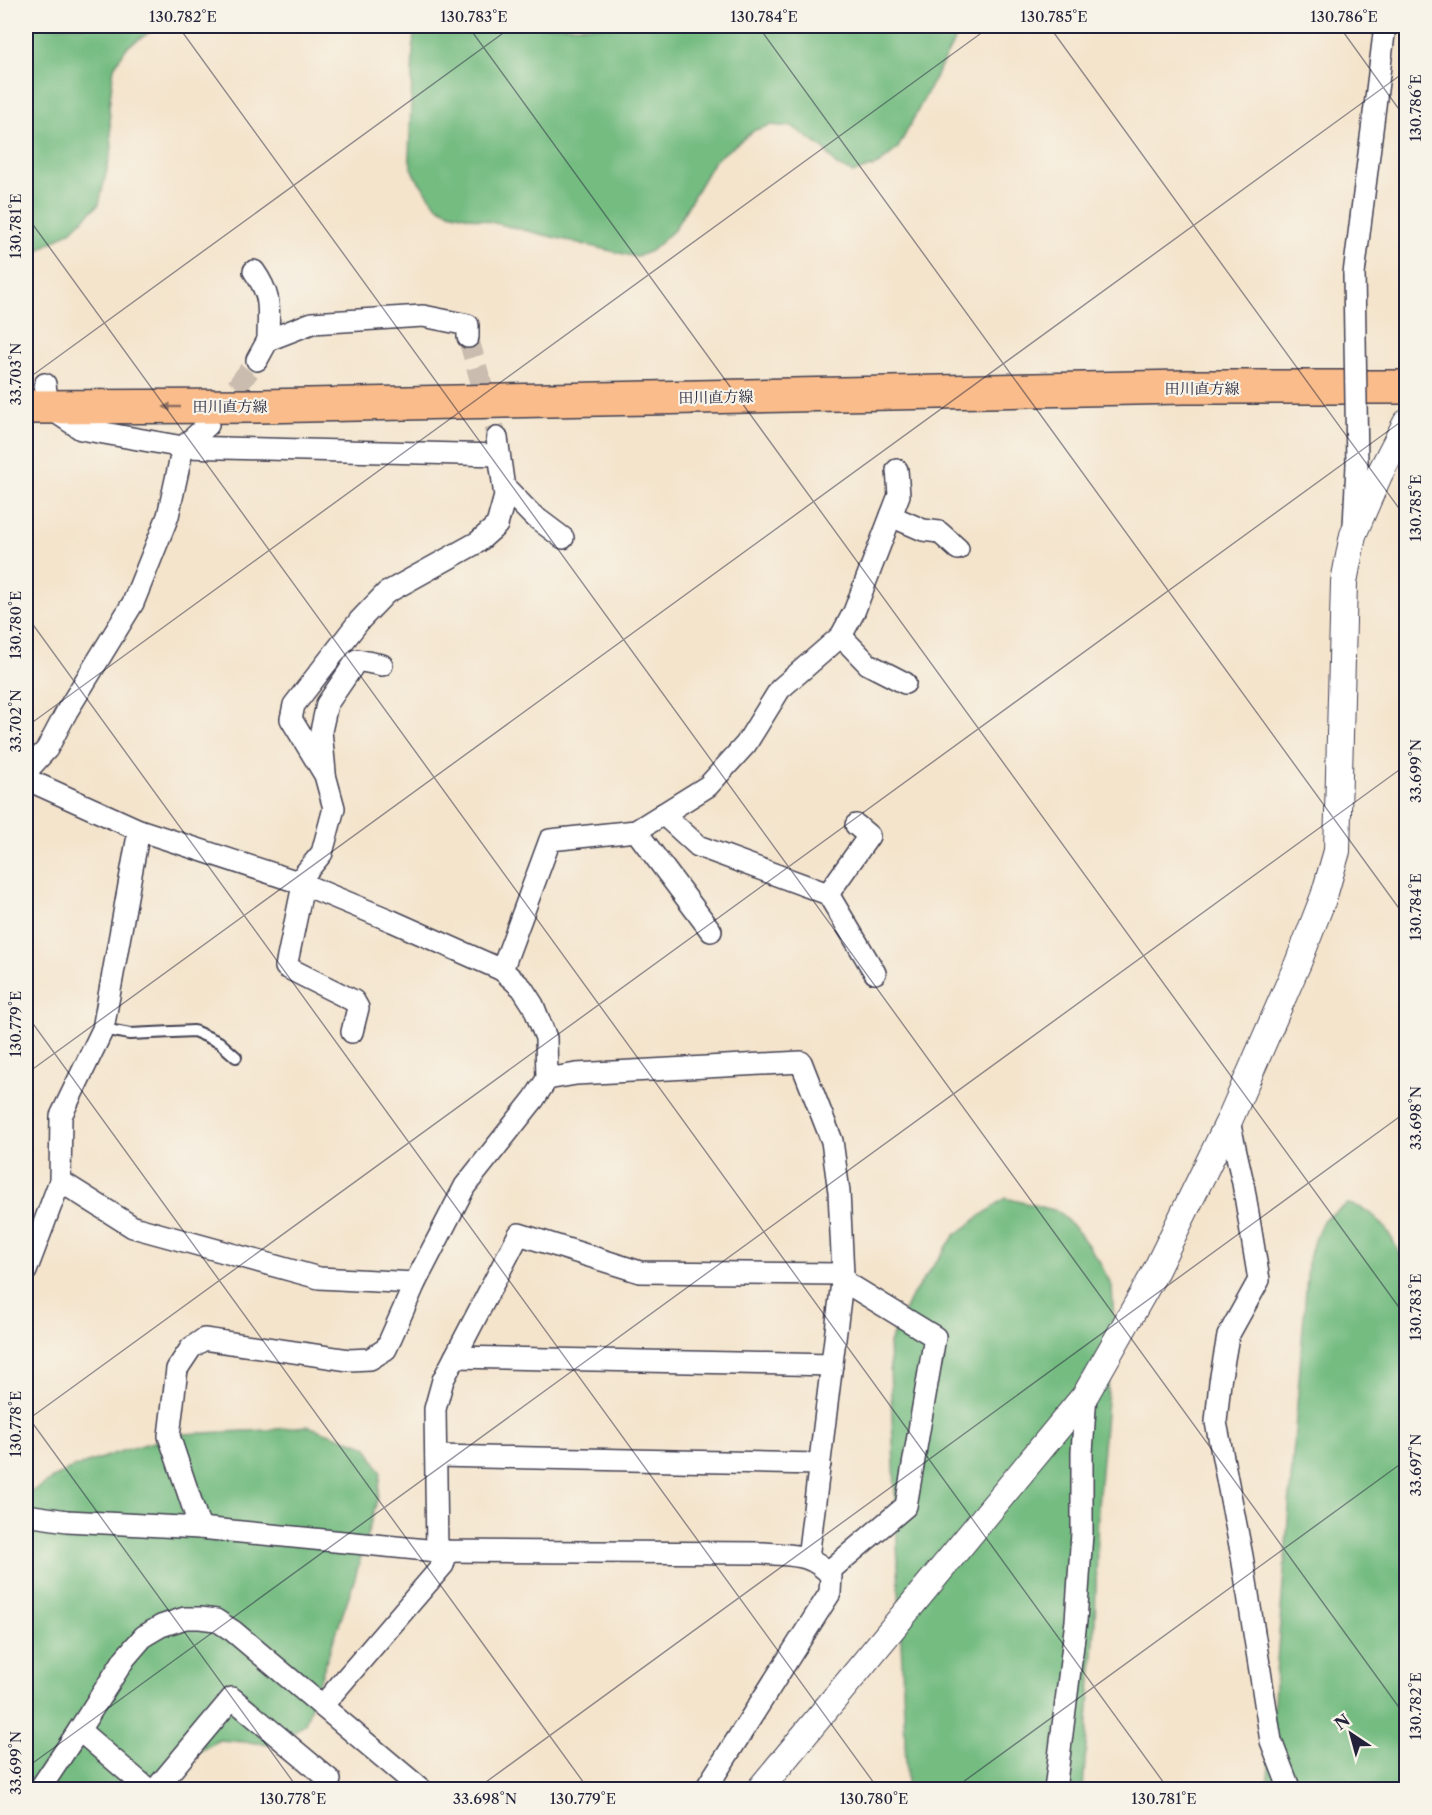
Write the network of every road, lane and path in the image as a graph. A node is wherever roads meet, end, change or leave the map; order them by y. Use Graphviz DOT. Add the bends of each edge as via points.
graph roads {
  1 [pos="1385,26"];
  2 [pos="254,271"];
  3 [pos="468,337"];
  4 [pos="268,340"];
  5 [pos="257,360"];
  6 [pos="1407,368"];
  7 [pos="1407,387"];
  8 [pos="36,396"];
  9 [pos="1407,423"];
  10 [pos="208,425"];
  11 [pos="183,447"];
  12 [pos="897,470"];
  13 [pos="504,486"];
  14 [pos="891,516"];
  15 [pos="1353,535"];
  16 [pos="563,538"];
  17 [pos="958,549"];
  18 [pos="841,636"];
  19 [pos="382,665"];
  20 [pos="905,683"];
  21 [pos="26,772"];
  22 [pos="325,775"];
  23 [pos="26,779"];
  24 [pos="663,814"];
  25 [pos="856,825"];
  26 [pos="139,830"];
  27 [pos="636,831"];
  28 [pos="301,883"];
  29 [pos="828,894"];
  30 [pos="711,931"];
  31 [pos="502,969"];
  32 [pos="875,973"];
  33 [pos="103,1029"];
  34 [pos="352,1032"];
  35 [pos="236,1058"];
  36 [pos="547,1079"];
  37 [pos="1229,1121"];
  38 [pos="60,1181"];
  39 [pos="26,1271"];
  40 [pos="843,1277"];
  41 [pos="415,1283"];
  42 [pos="455,1357"];
  43 [pos="832,1365"];
  44 [pos="1086,1394"];
  45 [pos="436,1456"];
  46 [pos="820,1464"];
  47 [pos="26,1515"];
  48 [pos="200,1528"];
  49 [pos="442,1551"];
  50 [pos="808,1558"];
  51 [pos="828,1572"];
  52 [pos="322,1706"];
  53 [pos="79,1731"];
  54 [pos="331,1786"];
  55 [pos="39,1790"];
  56 [pos="149,1790"];
  57 [pos="155,1790"];
  58 [pos="422,1790"];
  59 [pos="705,1790"];
  60 [pos="759,1790"];
  61 [pos="1055,1790"];
  62 [pos="1290,1790"];
  1 -- 15 [label="street, bridge" via="1354,274 1357,465"];
  2 -- 4 [label="street" via="269,298"];
  3 -- 4 [label="street" via="468,325 423,316 312,323"];
  4 -- 5 [label="street"];
  6 -- 8 [label="main road, 田川直方線" via="292,385"];
  7 -- 8 [label="main road, 田川直方線, one-way" via="1184,387 272,406"];
  8 -- 11 [label="street" via="81,429"];
  9 -- 15 [label="street"];
  10 -- 11 [label="street"];
  11 -- 13 [label="street" via="498,447"];
  11 -- 21 [label="street" via="168,516 133,603 47,749"];
  12 -- 14 [label="street" via="899,495"];
  13 -- 16 [label="street" via="531,514"];
  13 -- 22 [label="street" via="497,525 478,542 386,593 294,705 291,719"];
  14 -- 17 [label="street" via="923,530 939,532"];
  14 -- 18 [label="street"];
  15 -- 37 [label="street" via="1344,582 1337,851 1298,963"];
  18 -- 20 [label="street" via="868,664"];
  18 -- 24 [label="street" via="780,689 746,744 708,786"];
  19 -- 22 [label="street" via="357,660 327,704 321,731"];
  22 -- 28 [label="street" via="334,808 322,853"];
  23 -- 26 [label="street"];
  24 -- 27 [label="street"];
  24 -- 29 [label="street" via="698,846"];
  25 -- 29 [label="street" via="869,836"];
  26 -- 28 [label="street"];
  26 -- 33 [label="street"];
  27 -- 30 [label="street"];
  27 -- 31 [label="street" via="550,840"];
  28 -- 31 [label="street"];
  28 -- 34 [label="street" via="286,967 354,1001 358,1008"];
  29 -- 32 [label="street"];
  31 -- 36 [label="street" via="533,1005 546,1038"];
  33 -- 35 [label="lane" via="130,1034 194,1031 219,1042"];
  33 -- 38 [label="street" via="61,1116"];
  36 -- 40 [label="street" via="576,1074 801,1062 832,1141"];
  36 -- 41 [label="street" via="465,1186"];
  37 -- 44 [label="street" via="1153,1276"];
  37 -- 62 [label="street" via="1259,1281 1228,1336 1216,1422 1271,1740"];
  38 -- 39 [label="street"];
  38 -- 41 [label="street" via="133,1227 319,1278"];
  40 -- 42 [label="street" via="640,1272 519,1234"];
  40 -- 43 [label="street"];
  40 -- 51 [label="street" via="935,1337 906,1506"];
  41 -- 48 [label="street" via="386,1349 370,1359 349,1360 204,1339 191,1348 177,1369 169,1436"];
  42 -- 43 [label="street"];
  42 -- 45 [label="street" via="443,1380 435,1410"];
  43 -- 46 [label="street"];
  44 -- 60 [label="street"];
  44 -- 61 [label="street" via="1076,1622"];
  45 -- 46 [label="street"];
  45 -- 49 [label="street"];
  46 -- 50 [label="street"];
  47 -- 48 [label="street"];
  48 -- 49 [label="street"];
  49 -- 50 [label="street" via="763,1553"];
  49 -- 52 [label="street" via="443,1565"];
  50 -- 51 [label="street"];
  51 -- 59 [label="street" via="830,1593"];
  52 -- 53 [label="street" via="216,1620 185,1618 144,1636 125,1658"];
  52 -- 58 [label="street"];
  53 -- 55 [label="street"];
  53 -- 56 [label="street"];
  54 -- 57 [label="street" via="232,1698"];
}
